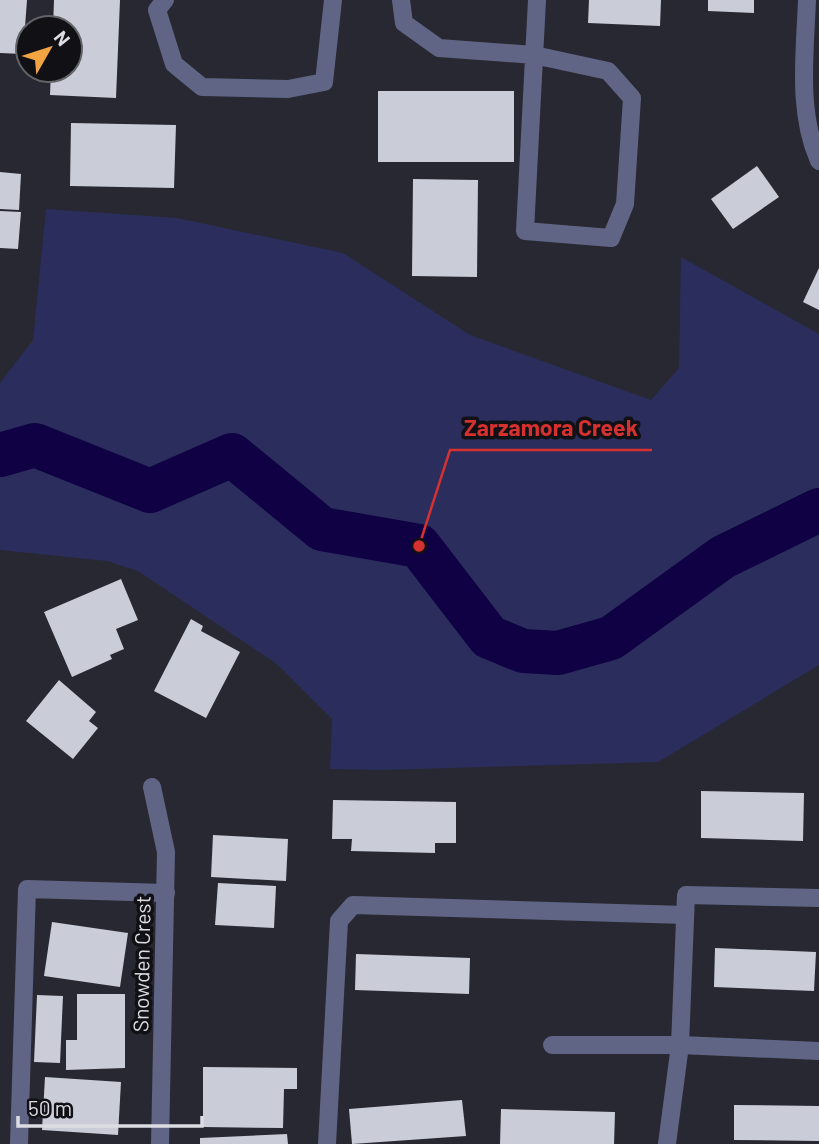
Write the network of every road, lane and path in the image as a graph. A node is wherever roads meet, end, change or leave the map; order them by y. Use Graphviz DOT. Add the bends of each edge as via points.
graph roads {
  1 [pos="165,0"];
  2 [pos="332,0"];
  3 [pos="401,0"];
  4 [pos="537,0"];
  5 [pos="807,0"];
  6 [pos="534,55"];
  7 [pos="819,161"];
  8 [pos="152,787"];
  9 [pos="166,893"];
  10 [pos="819,898"];
  11 [pos="685,915"];
  12 [pos="552,1045"];
  13 [pos="680,1045"];
  14 [pos="819,1051"];
  15 [pos="19,1144"];
  16 [pos="160,1144"];
  17 [pos="327,1144"];
  18 [pos="667,1144"];
  1 -- 2 [label="street" via="157,10 174,64 202,87 288,89 324,82"];
  3 -- 6 [label="street" via="404,23 439,48"];
  4 -- 6 [label="street"];
  5 -- 7 [label="street" via="804,88 808,136"];
  6 -- 6 [label="street" via="525,231 611,238 625,204 632,98 608,71"];
  8 -- 9 [label="street, Snowden Crest" via="166,852"];
  9 -- 15 [label="street" via="27,889"];
  9 -- 16 [label="street, Snowden Crest"];
  10 -- 11 [label="street" via="686,895"];
  11 -- 13 [label="street"];
  11 -- 17 [label="street" via="353,905 339,921"];
  12 -- 13 [label="street"];
  13 -- 14 [label="street"];
  13 -- 18 [label="street"];
}
